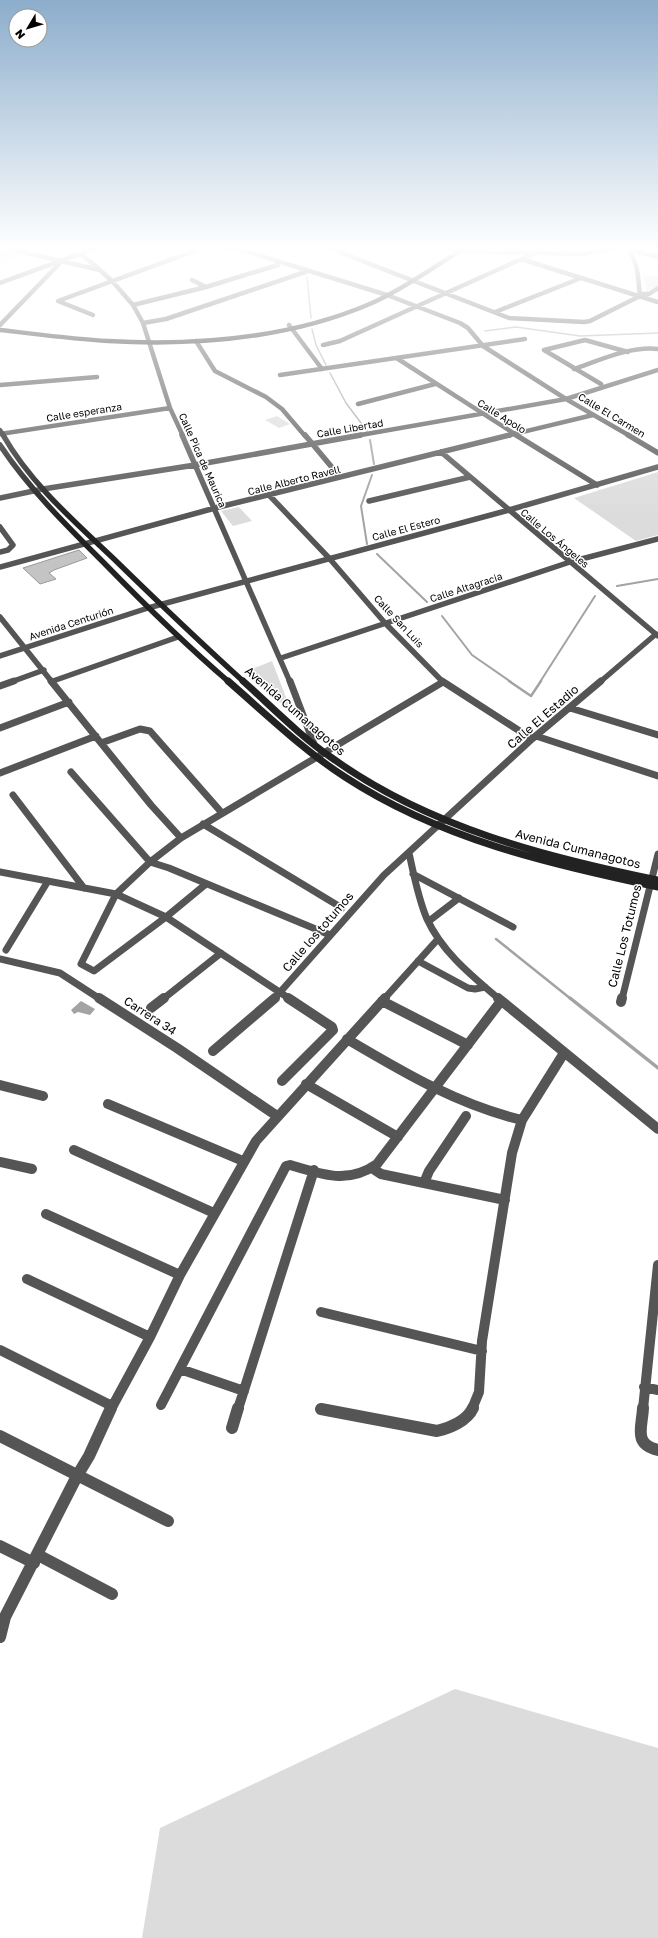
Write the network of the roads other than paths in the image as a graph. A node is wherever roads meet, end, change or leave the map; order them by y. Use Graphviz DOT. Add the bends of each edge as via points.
graph roads {
  1 [pos="66,336"];
  2 [pos="146,336"];
  3 [pos="209,336"];
  4 [pos="243,336"];
  5 [pos="298,336"];
  6 [pos="350,336"];
  7 [pos="475,336"];
  8 [pos="525,339"];
  9 [pos="148,341"];
  10 [pos="196,341"];
  11 [pos="322,345"];
  12 [pos="482,346"];
  13 [pos="658,349"];
  14 [pos="628,352"];
  15 [pos="398,359"];
  16 [pos="574,368"];
  17 [pos="322,369"];
  18 [pos="658,370"];
  19 [pos="280,375"];
  20 [pos="97,377"];
  21 [pos="435,384"];
  22 [pos="601,384"];
  23 [pos="0,385"];
  24 [pos="566,399"];
  25 [pos="358,404"];
  26 [pos="170,408"];
  27 [pos="481,414"];
  28 [pos="593,415"];
  29 [pos="0,432"];
  30 [pos="514,434"];
  31 [pos="0,444"];
  32 [pos="312,444"];
  33 [pos="441,452"];
  34 [pos="658,453"];
  35 [pos="195,464"];
  36 [pos="658,468"];
  37 [pos="340,477"];
  38 [pos="470,477"];
  39 [pos="597,485"];
  40 [pos="43,489"];
  41 [pos="34,490"];
  42 [pos="269,495"];
  43 [pos="0,498"];
  44 [pos="369,502"];
  45 [pos="215,508"];
  46 [pos="508,510"];
  47 [pos="0,527"];
  48 [pos="658,539"];
  49 [pos="95,541"];
  50 [pos="85,544"];
  51 [pos="0,552"];
  52 [pos="329,558"];
  53 [pos="570,562"];
  54 [pos="0,567"];
  55 [pos="248,581"];
  56 [pos="159,605"];
  57 [pos="148,608"];
  58 [pos="0,617"];
  59 [pos="385,623"];
  60 [pos="657,635"];
  61 [pos="178,637"];
  62 [pos="26,648"];
  63 [pos="0,656"];
  64 [pos="281,658"];
  65 [pos="44,670"];
  66 [pos="53,681"];
  67 [pos="443,682"];
  68 [pos="0,686"];
  69 [pos="69,702"];
  70 [pos="570,708"];
  71 [pos="0,728"];
  72 [pos="658,735"];
  73 [pos="96,736"];
  74 [pos="534,738"];
  75 [pos="102,743"];
  76 [pos="314,744"];
  77 [pos="324,753"];
  78 [pos="316,757"];
  79 [pos="71,772"];
  80 [pos="0,773"];
  81 [pos="658,776"];
  82 [pos="13,794"];
  83 [pos="222,813"];
  84 [pos="446,818"];
  85 [pos="203,824"];
  86 [pos="439,826"];
  87 [pos="181,838"];
  88 [pos="409,853"];
  89 [pos="658,854"];
  90 [pos="150,862"];
  91 [pos="0,872"];
  92 [pos="413,874"];
  93 [pos="48,881"];
  94 [pos="654,883"];
  95 [pos="206,884"];
  96 [pos="84,888"];
  97 [pos="116,894"];
  98 [pos="459,898"];
  99 [pos="342,908"];
  100 [pos="166,917"];
  101 [pos="429,921"];
  102 [pos="513,927"];
  103 [pos="330,935"];
  104 [pos="438,939"];
  105 [pos="6,950"];
  106 [pos="221,953"];
  107 [pos="0,959"];
  108 [pos="418,961"];
  109 [pos="485,987"];
  110 [pos="280,994"];
  111 [pos="382,1001"];
  112 [pos="502,1001"];
  113 [pos="621,1002"];
  114 [pos="151,1008"];
  115 [pos="347,1039"];
  116 [pos="468,1045"];
  117 [pos="213,1051"];
  118 [pos="564,1053"];
  119 [pos="282,1081"];
  120 [pos="306,1084"];
  121 [pos="0,1085"];
  122 [pos="434,1089"];
  123 [pos="43,1096"];
  124 [pos="108,1104"];
  125 [pos="277,1116"];
  126 [pos="466,1116"];
  127 [pos="522,1120"];
  128 [pos="658,1129"];
  129 [pos="398,1137"];
  130 [pos="74,1150"];
  131 [pos="243,1161"];
  132 [pos="0,1162"];
  133 [pos="372,1168"];
  134 [pos="32,1169"];
  135 [pos="314,1170"];
  136 [pos="424,1183"];
  137 [pos="505,1200"];
  138 [pos="214,1212"];
  139 [pos="46,1214"];
  140 [pos="658,1265"];
  141 [pos="180,1274"];
  142 [pos="27,1279"];
  143 [pos="656,1302"];
  144 [pos="322,1312"];
  145 [pos="150,1337"];
  146 [pos="0,1350"];
  147 [pos="482,1351"];
  148 [pos="180,1370"];
  149 [pos="644,1387"];
  150 [pos="658,1390"];
  151 [pos="244,1391"];
  152 [pos="161,1405"];
  153 [pos="112,1406"];
  154 [pos="321,1409"];
  155 [pos="232,1428"];
  156 [pos="0,1436"];
  157 [pos="658,1450"];
  158 [pos="77,1476"];
  159 [pos="168,1521"];
  160 [pos="0,1546"];
  161 [pos="36,1559"];
  162 [pos="112,1594"];
  163 [pos="0,1637"];
  1 -- 9 [label="street" via="102,341"];
  2 -- 9 [label="street, Calle Pica de Maurica"];
  3 -- 9 [label="street"];
  4 -- 10 [label="street"];
  5 -- 17 [label="street"];
  6 -- 11 [label="street"];
  7 -- 12 [label="street, Calle El Carmen"];
  8 -- 12 [label="street"];
  9 -- 10 [label="street"];
  9 -- 26 [label="street, Calle Pica de Maurica"];
  10 -- 32 [label="street" via="215,370 266,397 282,409"];
  12 -- 15 [label="street"];
  12 -- 24 [label="street, Calle El Carmen"];
  13 -- 14 [label="street"];
  14 -- 16 [label="street"];
  14 -- 16 [label="street" via="585,340 544,350"];
  15 -- 17 [label="street"];
  15 -- 21 [label="street, Calle Apolo"];
  16 -- 22 [label="street"];
  17 -- 19 [label="street"];
  18 -- 24 [label="street, Calle Libertad"];
  20 -- 23 [label="street"];
  21 -- 25 [label="street"];
  21 -- 27 [label="street, Calle Apolo"];
  24 -- 27 [label="street, Calle Libertad"];
  24 -- 28 [label="street, Calle El Carmen"];
  26 -- 29 [label="street, Calle esperanza"];
  26 -- 35 [label="street, Calle Pica de Maurica"];
  27 -- 30 [label="street, Calle Apolo"];
  27 -- 32 [label="street, Calle Libertad"];
  28 -- 30 [label="street, Calle Alberto Ravell"];
  28 -- 34 [label="street, Calle El Carmen"];
  29 -- 40 [label="street, Avenida Cumanagotos"];
  30 -- 33 [label="street, Calle Alberto Ravell"];
  30 -- 39 [label="street, Calle Apolo"];
  31 -- 41 [label="street, Avenida Cumanagotos" via="14,469"];
  32 -- 35 [label="street, Calle Libertad"];
  32 -- 37 [label="street"];
  33 -- 37 [label="street, Calle Alberto Ravell"];
  33 -- 38 [label="street, Calle Los Ángeles"];
  35 -- 40 [label="street, Calle Libertad"];
  35 -- 45 [label="street, Calle Pica de Maurica"];
  36 -- 39 [label="street, Calle El Estero"];
  37 -- 42 [label="street, Calle Alberto Ravell"];
  38 -- 44 [label="street"];
  38 -- 46 [label="street, Calle Los Ángeles"];
  39 -- 46 [label="street, Calle El Estero"];
  40 -- 41 [label="street, Calle Libertad"];
  40 -- 49 [label="street, Avenida Cumanagotos"];
  41 -- 43 [label="street, Calle Libertad"];
  41 -- 50 [label="street, Avenida Cumanagotos"];
  42 -- 45 [label="street, Calle Alberto Ravell"];
  42 -- 52 [label="street, Calle San Luis"];
  45 -- 49 [label="street, Calle Alberto Ravell"];
  45 -- 55 [label="street, Calle Pica de Maurica"];
  46 -- 52 [label="street, Calle El Estero"];
  46 -- 53 [label="street, Calle Los Ángeles"];
  47 -- 51 [label="street" via="12,545 8,550"];
  48 -- 53 [label="street, Calle Altagracia"];
  49 -- 50 [label="street, Calle Alberto Ravell"];
  49 -- 56 [label="street, Avenida Cumanagotos"];
  50 -- 54 [label="street, Calle Alberto Ravell"];
  50 -- 57 [label="street, Avenida Cumanagotos"];
  52 -- 55 [label="street, Calle El Estero"];
  52 -- 59 [label="street, Calle San Luis"];
  53 -- 59 [label="street, Calle Altagracia"];
  53 -- 60 [label="street, Calle Los Ángeles"];
  55 -- 56 [label="street, Calle El Estero"];
  55 -- 64 [label="street, Calle Pica de Maurica"];
  56 -- 57 [label="street, Avenida Centurión"];
  56 -- 76 [label="street, Avenida Cumanagotos"];
  57 -- 61 [label="street, Avenida Cumanagotos"];
  57 -- 62 [label="street, Avenida Centurión"];
  58 -- 62 [label="street"];
  59 -- 64 [label="street, Calle Altagracia"];
  59 -- 67 [label="street, Calle San Luis"];
  60 -- 70 [label="street, Calle El Estadio"];
  61 -- 66 [label="street"];
  61 -- 78 [label="street, Avenida Cumanagotos"];
  62 -- 63 [label="street, Avenida Centurión"];
  62 -- 65 [label="street"];
  64 -- 76 [label="street, Calle Pica de Maurica"];
  65 -- 66 [label="street"];
  65 -- 68 [label="street"];
  66 -- 69 [label="street"];
  67 -- 74 [label="street, Calle San Luis"];
  67 -- 77 [label="street"];
  69 -- 71 [label="street"];
  69 -- 73 [label="street"];
  70 -- 72 [label="street"];
  70 -- 74 [label="street, Calle El Estadio"];
  73 -- 75 [label="street"];
  73 -- 80 [label="street"];
  74 -- 81 [label="street, Calle San Luis"];
  74 -- 84 [label="street, Calle El Estadio"];
  75 -- 83 [label="street" via="140,729 150,731"];
  75 -- 87 [label="street"];
  76 -- 77 [label="street, Avenida Cumanagotos"];
  77 -- 78 [label="street"];
  77 -- 84 [label="street, Avenida Cumanagotos" via="367,780"];
  78 -- 83 [label="street"];
  78 -- 86 [label="street, Avenida Cumanagotos" via="357,785"];
  79 -- 90 [label="street"];
  82 -- 96 [label="street"];
  83 -- 85 [label="street"];
  84 -- 86 [label="street, Calle El Estadio"];
  84 -- 94 [label="street, Avenida Cumanagotos" via="510,844"];
  85 -- 87 [label="street"];
  85 -- 99 [label="street"];
  86 -- 88 [label="street, Calle los totumos"];
  86 -- 94 [label="street, Avenida Cumanagotos" via="508,852 552,864"];
  87 -- 90 [label="street"];
  88 -- 92 [label="street"];
  88 -- 103 [label="street, Calle los totumos" via="384,875"];
  89 -- 94 [label="street, Calle Los Totumos"];
  90 -- 95 [label="street"];
  90 -- 97 [label="street"];
  91 -- 93 [label="street"];
  92 -- 98 [label="street"];
  92 -- 101 [label="street"];
  93 -- 96 [label="street"];
  93 -- 105 [label="street"];
  94 -- 113 [label="street, Calle Los Totumos"];
  95 -- 100 [label="street"];
  95 -- 103 [label="street"];
  96 -- 97 [label="street"];
  97 -- 100 [label="street"];
  97 -- 100 [label="street" via="81,964 92,971"];
  98 -- 101 [label="street"];
  98 -- 102 [label="street"];
  100 -- 106 [label="street"];
  101 -- 104 [label="street"];
  103 -- 110 [label="street, Calle los totumos"];
  104 -- 108 [label="street"];
  104 -- 109 [label="street"];
  106 -- 110 [label="street"];
  106 -- 114 [label="street"];
  107 -- 125 [label="street, Carrera 34" via="60,973"];
  108 -- 109 [label="street" via="468,988"];
  108 -- 111 [label="street"];
  109 -- 112 [label="street"];
  110 -- 117 [label="street, Calle los totumos"];
  110 -- 119 [label="street" via="334,1028"];
  111 -- 115 [label="street"];
  111 -- 116 [label="street"];
  112 -- 116 [label="street"];
  112 -- 118 [label="street"];
  115 -- 120 [label="street"];
  115 -- 122 [label="street"];
  116 -- 122 [label="street"];
  118 -- 127 [label="street"];
  118 -- 128 [label="street"];
  120 -- 125 [label="street"];
  120 -- 129 [label="street"];
  121 -- 123 [label="street"];
  122 -- 127 [label="street" via="464,1104"];
  122 -- 129 [label="street"];
  124 -- 131 [label="street"];
  125 -- 131 [label="street"];
  126 -- 136 [label="street" via="429,1171"];
  127 -- 137 [label="street" via="512,1153"];
  129 -- 133 [label="street"];
  130 -- 138 [label="street"];
  131 -- 138 [label="street"];
  132 -- 134 [label="street"];
  133 -- 135 [label="street" via="357,1176 340,1177"];
  133 -- 136 [label="street" via="382,1174"];
  135 -- 148 [label="street" via="290,1164 284,1168"];
  135 -- 151 [label="street"];
  136 -- 137 [label="street"];
  137 -- 147 [label="street"];
  138 -- 141 [label="street"];
  139 -- 141 [label="street"];
  140 -- 143 [label="street"];
  141 -- 145 [label="street"];
  142 -- 145 [label="street"];
  143 -- 149 [label="street"];
  144 -- 147 [label="street"];
  145 -- 153 [label="street"];
  146 -- 153 [label="street"];
  147 -- 154 [label="street" via="479,1392 471,1412 449,1428 437,1431"];
  148 -- 151 [label="street"];
  148 -- 152 [label="street"];
  149 -- 150 [label="street"];
  149 -- 157 [label="street" via="641,1440 648,1448"];
  151 -- 155 [label="street"];
  153 -- 158 [label="street"];
  156 -- 158 [label="street"];
  158 -- 159 [label="street"];
  158 -- 161 [label="street"];
  160 -- 161 [label="street"];
  161 -- 162 [label="street"];
  161 -- 163 [label="street" via="5,1617"];
}
